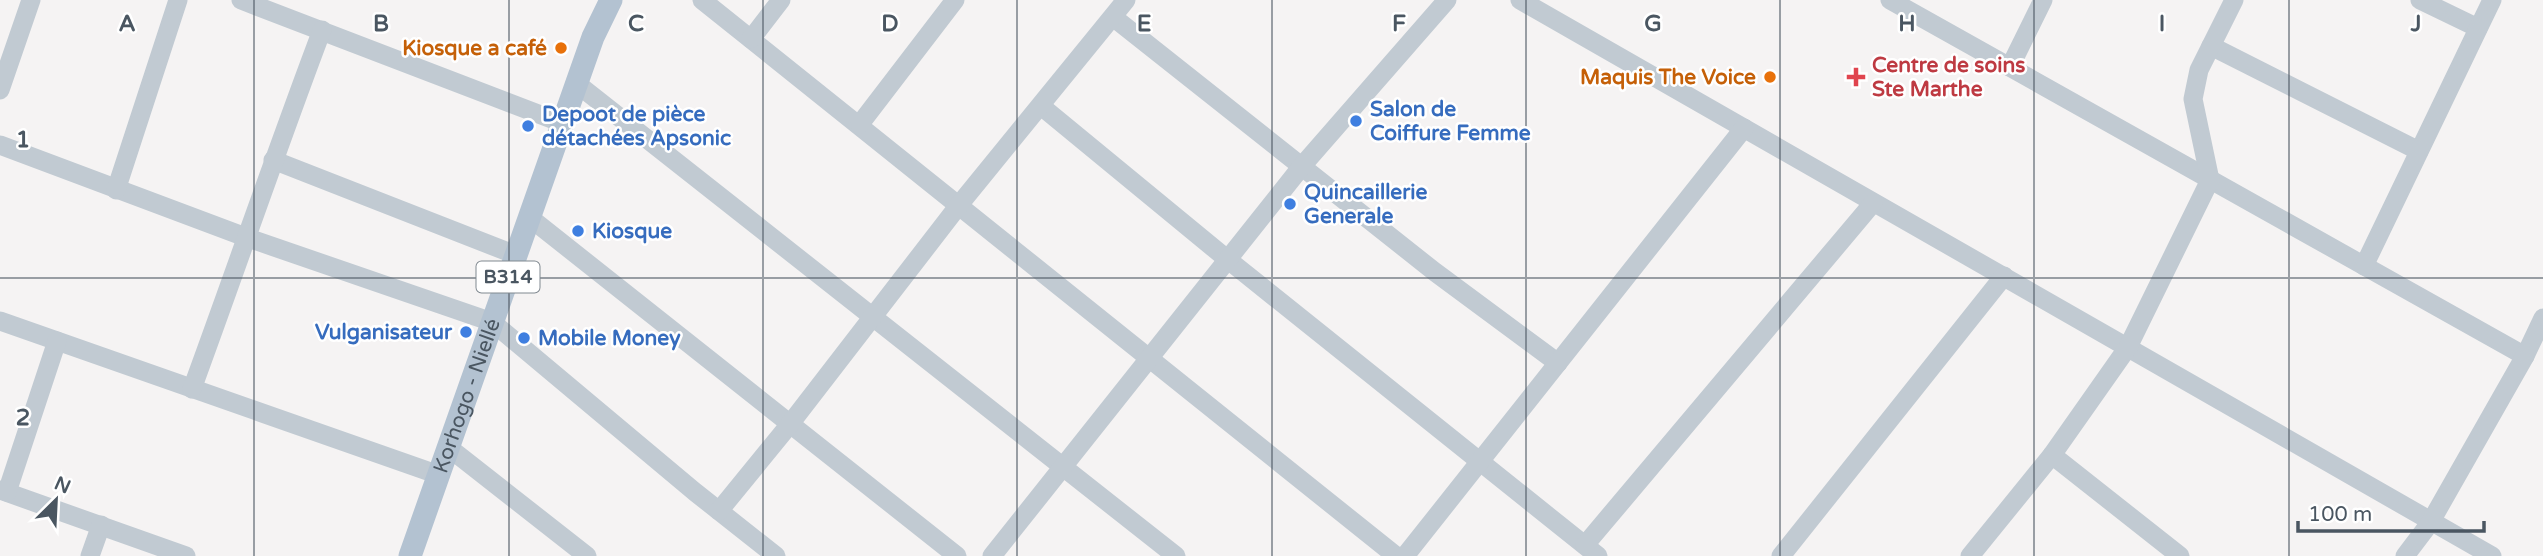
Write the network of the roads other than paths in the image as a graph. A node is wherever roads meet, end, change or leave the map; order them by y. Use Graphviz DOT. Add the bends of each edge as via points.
graph roads {
  1 [pos="31,0"];
  2 [pos="178,0"];
  3 [pos="241,0"];
  4 [pos="611,0"];
  5 [pos="702,0"];
  6 [pos="781,0"];
  7 [pos="955,0"];
  8 [pos="1126,0"];
  9 [pos="1447,0"];
  10 [pos="1520,0"];
  11 [pos="1890,0"];
  12 [pos="2043,0"];
  13 [pos="2234,0"];
  14 [pos="2420,0"];
  15 [pos="2491,0"];
  16 [pos="1113,17"];
  17 [pos="2478,28"];
  18 [pos="322,30"];
  19 [pos="751,39"];
  20 [pos="2211,46"];
  21 [pos="2011,67"];
  22 [pos="576,83"];
  23 [pos="0,90"];
  24 [pos="1041,106"];
  25 [pos="562,122"];
  26 [pos="860,124"];
  27 [pos="1744,128"];
  28 [pos="0,145"];
  29 [pos="2419,151"];
  30 [pos="273,160"];
  31 [pos="1302,166"];
  32 [pos="2210,180"];
  33 [pos="117,190"];
  34 [pos="1873,203"];
  35 [pos="958,205"];
  36 [pos="529,217"];
  37 [pos="248,237"];
  38 [pos="516,255"];
  39 [pos="1227,259"];
  40 [pos="2364,266"];
  41 [pos="2004,276"];
  42 [pos="872,316"];
  43 [pos="2543,318"];
  44 [pos="0,321"];
  45 [pos="492,322"];
  46 [pos="57,341"];
  47 [pos="2128,347"];
  48 [pos="2525,356"];
  49 [pos="1150,357"];
  50 [pos="1558,363"];
  51 [pos="192,389"];
  52 [pos="790,424"];
  53 [pos="448,447"];
  54 [pos="2052,455"];
  55 [pos="1480,461"];
  56 [pos="1063,467"];
  57 [pos="439,475"];
  58 [pos="4,491"];
  59 [pos="719,512"];
  60 [pos="2430,523"];
  61 [pos="101,524"];
  62 [pos="1592,550"];
  63 [pos="764,552"];
  64 [pos="1977,554"];
  65 [pos="90,556"];
  66 [pos="187,556"];
  67 [pos="410,556"];
  68 [pos="587,556"];
  69 [pos="957,556"];
  70 [pos="992,556"];
  71 [pos="1176,556"];
  72 [pos="1396,556"];
  73 [pos="1405,556"];
  74 [pos="1781,556"];
  75 [pos="2180,556"];
  76 [pos="2405,556"];
  77 [pos="2492,556"];
  1 -- 23 [label="street"];
  2 -- 33 [label="street"];
  3 -- 18 [label="street"];
  4 -- 22 [label="main road, Korhogo - Niellé / B314"];
  5 -- 19 [label="street"];
  6 -- 19 [label="street"];
  7 -- 26 [label="street"];
  8 -- 16 [label="street"];
  9 -- 31 [label="street"];
  10 -- 27 [label="street"];
  11 -- 21 [label="street"];
  12 -- 21 [label="street"];
  13 -- 20 [label="street"];
  14 -- 17 [label="street"];
  15 -- 17 [label="street"];
  16 -- 24 [label="street"];
  16 -- 31 [label="street"];
  17 -- 29 [label="street"];
  18 -- 25 [label="street"];
  18 -- 30 [label="street"];
  19 -- 26 [label="street"];
  20 -- 29 [label="street"];
  20 -- 32 [label="street" via="2199,70 2193,99"];
  21 -- 32 [label="street"];
  22 -- 25 [label="main road, Korhogo - Niellé / B314"];
  22 -- 42 [label="street"];
  24 -- 35 [label="street"];
  24 -- 39 [label="street"];
  25 -- 36 [label="main road, Korhogo - Niellé / B314"];
  26 -- 35 [label="street"];
  27 -- 34 [label="street"];
  27 -- 50 [label="street"];
  28 -- 33 [label="street"];
  29 -- 40 [label="street"];
  30 -- 37 [label="street"];
  30 -- 38 [label="street"];
  31 -- 39 [label="street"];
  31 -- 50 [label="street"];
  32 -- 40 [label="street"];
  32 -- 47 [label="street"];
  33 -- 37 [label="street"];
  34 -- 41 [label="street"];
  34 -- 62 [label="street"];
  35 -- 42 [label="street"];
  35 -- 49 [label="street"];
  36 -- 38 [label="main road, Korhogo - Niellé / B314"];
  36 -- 52 [label="street"];
  37 -- 45 [label="street"];
  37 -- 51 [label="street"];
  38 -- 45 [label="main road, Korhogo - Niellé / B314"];
  39 -- 49 [label="street"];
  39 -- 55 [label="street"];
  40 -- 48 [label="street"];
  41 -- 47 [label="street"];
  41 -- 74 [label="street"];
  42 -- 52 [label="street"];
  42 -- 56 [label="street"];
  43 -- 48 [label="street"];
  44 -- 46 [label="street"];
  45 -- 53 [label="main road, Korhogo - Niellé / B314"];
  45 -- 59 [label="street"];
  46 -- 51 [label="street"];
  46 -- 58 [label="street"];
  47 -- 54 [label="street"];
  47 -- 60 [label="street"];
  48 -- 60 [label="street"];
  49 -- 56 [label="street"];
  49 -- 72 [label="street"];
  50 -- 55 [label="street"];
  51 -- 57 [label="street"];
  52 -- 59 [label="street"];
  52 -- 69 [label="street"];
  53 -- 57 [label="main road, Korhogo - Niellé / B314"];
  53 -- 68 [label="street"];
  54 -- 64 [label="street"];
  54 -- 75 [label="street"];
  55 -- 62 [label="street"];
  55 -- 73 [label="street"];
  56 -- 70 [label="street"];
  56 -- 71 [label="street"];
  57 -- 67 [label="main road, Korhogo - Niellé / B314"];
  58 -- 61 [label="street"];
  59 -- 63 [label="street"];
  60 -- 76 [label="street"];
  60 -- 77 [label="street"];
  61 -- 65 [label="street"];
  61 -- 66 [label="street"];
}
